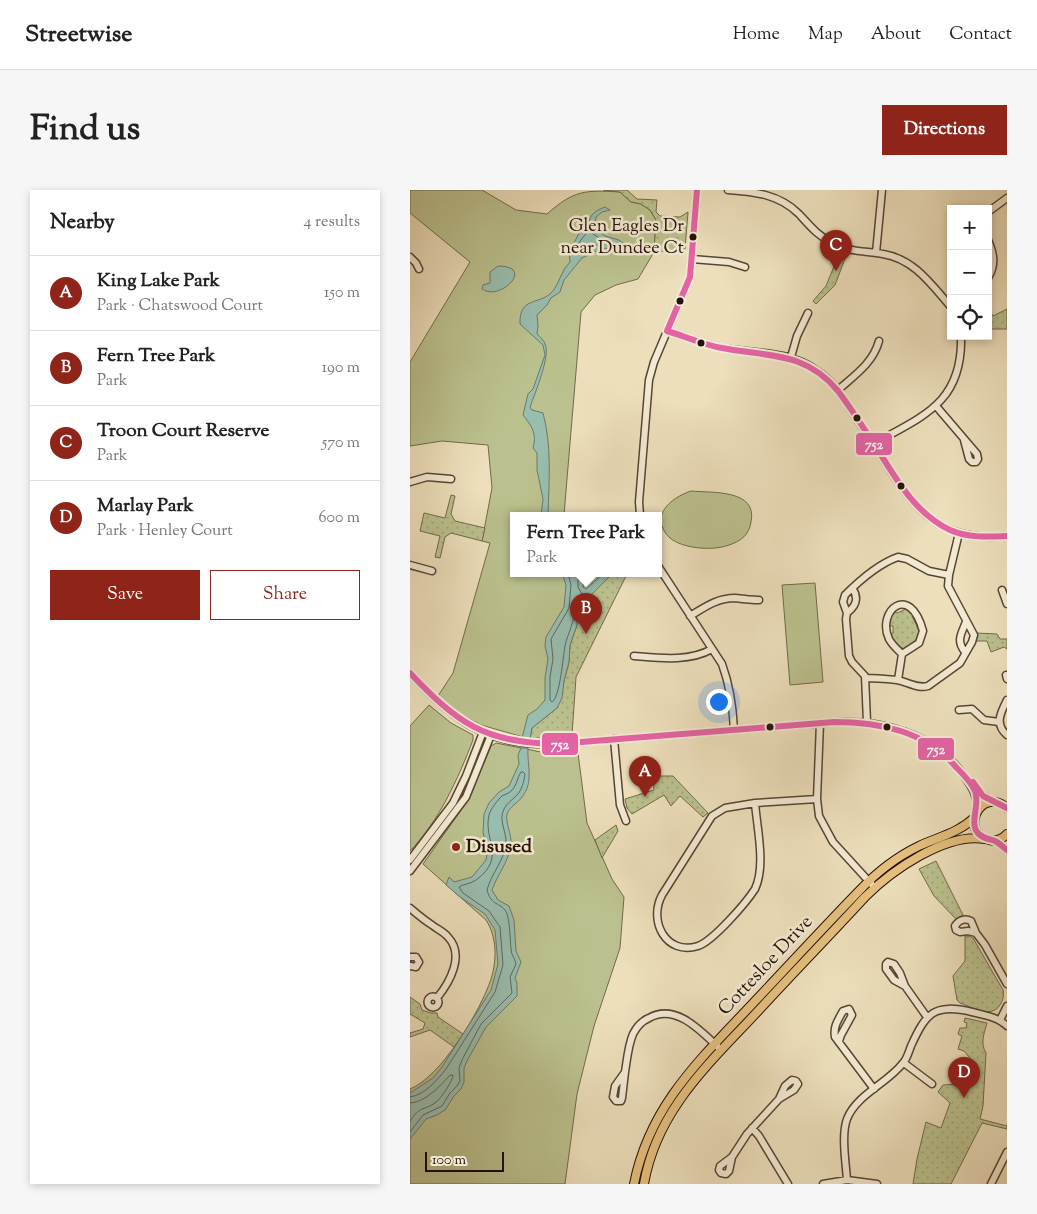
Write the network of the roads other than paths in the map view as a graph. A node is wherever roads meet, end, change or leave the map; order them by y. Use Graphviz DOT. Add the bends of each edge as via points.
graph roads {
  1 [pos="697,190"];
  2 [pos="728,190"];
  3 [pos="769,192"];
  4 [pos="880,192"];
  5 [pos="1007,198"];
  6 [pos="992,208"];
  7 [pos="992,252"];
  8 [pos="876,253"];
  9 [pos="410,257"];
  10 [pos="692,259"];
  11 [pos="745,267"];
  12 [pos="418,269"];
  13 [pos="992,269"];
  14 [pos="947,302"];
  15 [pos="808,313"];
  16 [pos="668,331"];
  17 [pos="960,340"];
  18 [pos="879,341"];
  19 [pos="791,357"];
  20 [pos="838,390"];
  21 [pos="936,406"];
  22 [pos="964,440"];
  23 [pos="874,444"];
  24 [pos="451,479"];
  25 [pos="410,482"];
  26 [pos="640,512"];
  27 [pos="959,533"];
  28 [pos="1007,536"];
  29 [pos="410,565"];
  30 [pos="432,571"];
  31 [pos="662,572"];
  32 [pos="949,575"];
  33 [pos="853,589"];
  34 [pos="1002,590"];
  35 [pos="759,600"];
  36 [pos="1007,604"];
  37 [pos="847,613"];
  38 [pos="690,616"];
  39 [pos="966,622"];
  40 [pos="712,649"];
  41 [pos="965,652"];
  42 [pos="902,654"];
  43 [pos="634,656"];
  44 [pos="410,673"];
  45 [pos="865,678"];
  46 [pos="898,680"];
  47 [pos="1007,700"];
  48 [pos="959,710"];
  49 [pos="867,722"];
  50 [pos="999,722"];
  51 [pos="820,723"];
  52 [pos="734,730"];
  53 [pos="483,732"];
  54 [pos="490,735"];
  55 [pos="1007,735"];
  56 [pos="614,739"];
  57 [pos="957,766"];
  58 [pos="1007,797"];
  59 [pos="817,799"];
  60 [pos="995,802"];
  61 [pos="755,804"];
  62 [pos="1007,808"];
  63 [pos="975,814"];
  64 [pos="626,821"];
  65 [pos="1007,834"];
  66 [pos="985,839"];
  67 [pos="994,840"];
  68 [pos="1007,850"];
  69 [pos="410,860"];
  70 [pos="410,871"];
  71 [pos="868,881"];
  72 [pos="875,888"];
  73 [pos="410,908"];
  74 [pos="976,933"];
  75 [pos="410,957"];
  76 [pos="410,966"];
  77 [pos="1007,984"];
  78 [pos="904,986"];
  79 [pos="437,998"];
  80 [pos="1007,1006"];
  81 [pos="927,1017"];
  82 [pos="1000,1020"];
  83 [pos="1007,1026"];
  84 [pos="839,1041"];
  85 [pos="715,1044"];
  86 [pos="722,1050"];
  87 [pos="904,1063"];
  88 [pos="625,1072"];
  89 [pos="932,1084"];
  90 [pos="874,1089"];
  91 [pos="779,1099"];
  92 [pos="752,1128"];
  93 [pos="1007,1152"];
  94 [pos="732,1157"];
  95 [pos="847,1180"];
  96 [pos="634,1184"];
  97 [pos="644,1184"];
  98 [pos="788,1184"];
  99 [pos="823,1184"];
  100 [pos="877,1184"];
  101 [pos="991,1184"];
  1 -- 10 [label="street"];
  2 -- 3 [label="street"];
  3 -- 8 [label="street" via="791,207 817,234 834,244"];
  4 -- 8 [label="street"];
  5 -- 6 [label="street"];
  7 -- 13 [label="street"];
  8 -- 14 [label="street" via="901,259 913,266"];
  9 -- 12 [label="street"];
  10 -- 11 [label="street" via="729,262"];
  10 -- 16 [label="street" via="687,284"];
  15 -- 19 [label="street"];
  16 -- 19 [label="street" via="722,348"];
  16 -- 26 [label="street" via="649,380"];
  17 -- 21 [label="street" via="954,378 948,392"];
  18 -- 20 [label="street" via="870,362"];
  19 -- 20 [label="street" via="818,370"];
  20 -- 23 [label="street"];
  21 -- 22 [label="street"];
  21 -- 23 [label="street"];
  23 -- 27 [label="street" via="914,503 933,520"];
  24 -- 25 [label="street" via="427,476"];
  27 -- 28 [label="street" via="986,538"];
  27 -- 32 [label="street"];
  29 -- 30 [label="street"];
  31 -- 38 [label="street"];
  32 -- 33 [label="street" via="929,571 907,558 898,557 859,581"];
  32 -- 39 [label="street" via="948,586"];
  33 -- 37 [label="street" via="856,602"];
  33 -- 37 [label="street" via="844,598"];
  34 -- 36 [label="street"];
  35 -- 38 [label="street" via="720,599"];
  37 -- 45 [label="street" via="849,656"];
  38 -- 40 [label="street"];
  39 -- 41 [label="street" via="960,639"];
  39 -- 41 [label="street" via="974,637"];
  40 -- 43 [label="street" via="697,655"];
  40 -- 52 [label="street" via="728,679"];
  41 -- 46 [label="street" via="960,663 928,686 916,687"];
  42 -- 42 [label="street" via="919,643 923,631 915,611 903,605 892,609 887,618 890,641"];
  42 -- 46 [label="street"];
  44 -- 53 [label="street" via="448,711"];
  45 -- 46 [label="street"];
  45 -- 49 [label="street"];
  47 -- 50 [label="street"];
  48 -- 50 [label="street" via="972,709 984,720"];
  49 -- 51 [label="street"];
  49 -- 57 [label="street" via="920,738"];
  50 -- 55 [label="street"];
  51 -- 52 [label="street"];
  51 -- 59 [label="street"];
  52 -- 56 [label="street"];
  53 -- 54 [label="street"];
  53 -- 69 [label="street" via="453,802"];
  54 -- 56 [label="street" via="534,744"];
  54 -- 70 [label="street" via="466,797"];
  56 -- 64 [label="street" via="620,805"];
  57 -- 60 [label="street" via="968,774 981,794"];
  57 -- 63 [label="street" via="976,794"];
  58 -- 60 [label="main road, Cottesloe Drive"];
  59 -- 61 [label="street"];
  59 -- 71 [label="street" via="819,816 829,836"];
  60 -- 62 [label="main road"];
  60 -- 63 [label="main road, Cottesloe Drive" via="983,804"];
  61 -- 61 [label="street" via="760,868 755,889 706,942 687,947 675,944 664,936 657,924 657,908 662,895 712,816 730,806"];
  63 -- 66 [label="main road" via="976,830"];
  63 -- 71 [label="main road, Cottesloe Drive" via="955,832 904,854"];
  65 -- 67 [label="main road"];
  66 -- 67 [label="main road, Cottesloe Drive"];
  66 -- 72 [label="main road, Cottesloe Drive" via="963,840 927,853"];
  67 -- 68 [label="street"];
  71 -- 72 [label="street"];
  71 -- 85 [label="main road, Cottesloe Drive"];
  72 -- 86 [label="main road, Cottesloe Drive"];
  73 -- 79 [label="street" via="448,937 454,950 452,975"];
  74 -- 77 [label="street"];
  75 -- 76 [label="street" via="416,957 419,962 416,967"];
  78 -- 81 [label="street"];
  80 -- 82 [label="street"];
  81 -- 82 [label="street" via="946,1008"];
  81 -- 87 [label="street"];
  82 -- 83 [label="street"];
  84 -- 90 [label="street"];
  85 -- 86 [label="street"];
  85 -- 88 [label="street" via="681,1017 666,1013 652,1016 641,1023 632,1036"];
  85 -- 96 [label="main road, Cottesloe Drive" via="662,1108 646,1141"];
  86 -- 97 [label="main road, Cottesloe Drive" via="686,1090 668,1117 655,1144"];
  87 -- 89 [label="street"];
  87 -- 90 [label="street"];
  90 -- 95 [label="street" via="855,1106 846,1122"];
  91 -- 92 [label="street"];
  92 -- 94 [label="street"];
  92 -- 98 [label="street"];
  93 -- 101 [label="street"];
  95 -- 99 [label="street"];
  95 -- 100 [label="street"];
}
